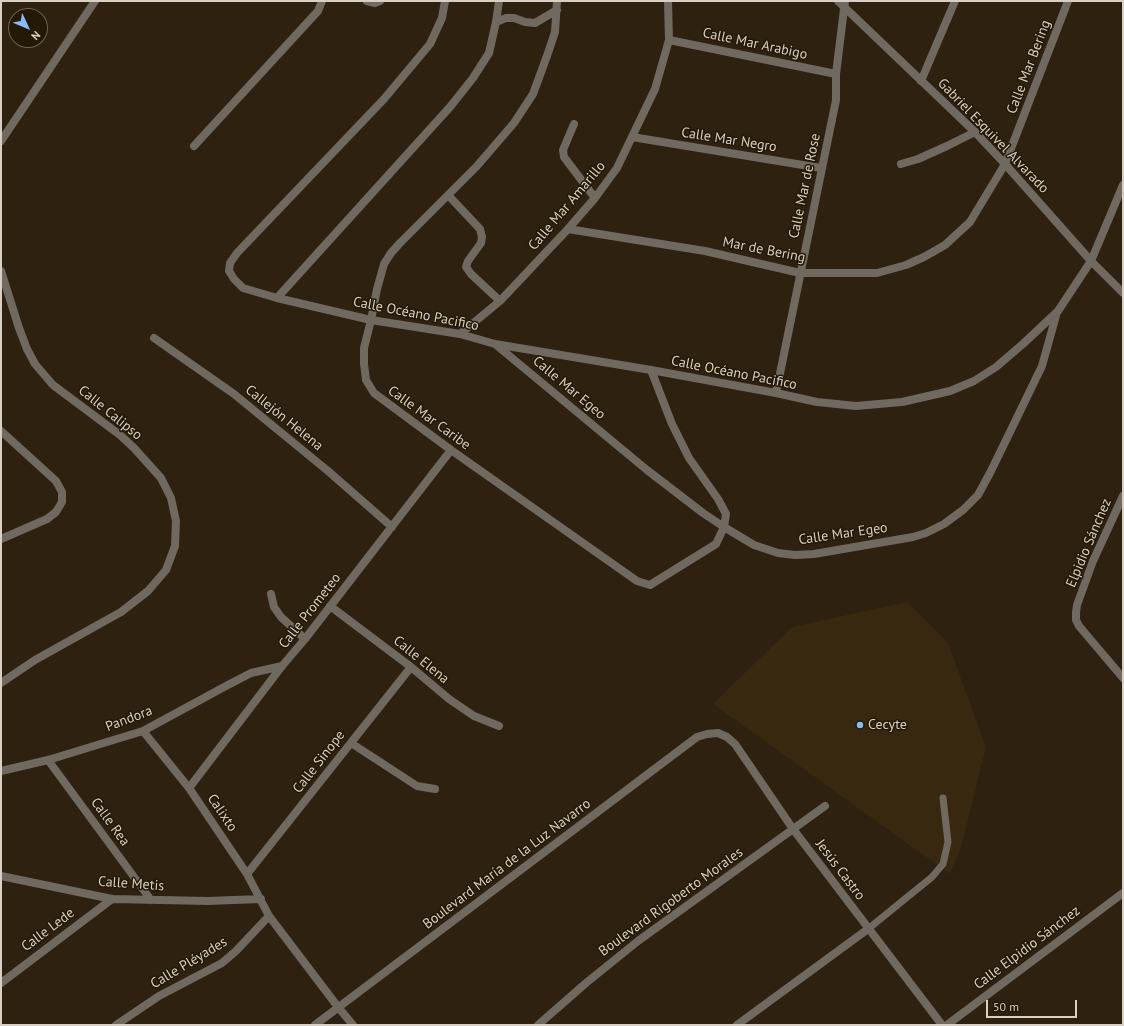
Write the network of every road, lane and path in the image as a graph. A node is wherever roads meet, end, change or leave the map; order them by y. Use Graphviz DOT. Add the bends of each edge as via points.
graph roads {
  1 [pos="96,1"];
  2 [pos="322,1"];
  3 [pos="367,1"];
  4 [pos="380,1"];
  5 [pos="445,1"];
  6 [pos="499,1"];
  7 [pos="557,1"];
  8 [pos="668,1"];
  9 [pos="955,1"];
  10 [pos="1068,1"];
  11 [pos="843,3"];
  12 [pos="557,10"];
  13 [pos="496,22"];
  14 [pos="669,40"];
  15 [pos="836,74"];
  16 [pos="921,80"];
  17 [pos="574,124"];
  18 [pos="974,132"];
  19 [pos="632,137"];
  20 [pos="1,141"];
  21 [pos="194,146"];
  22 [pos="902,164"];
  23 [pos="1005,164"];
  24 [pos="821,168"];
  25 [pos="1123,185"];
  26 [pos="448,195"];
  27 [pos="595,198"];
  28 [pos="568,229"];
  29 [pos="1091,261"];
  30 [pos="1,271"];
  31 [pos="800,273"];
  32 [pos="1123,293"];
  33 [pos="276,298"];
  34 [pos="500,301"];
  35 [pos="1058,311"];
  36 [pos="371,320"];
  37 [pos="460,334"];
  38 [pos="154,338"];
  39 [pos="495,344"];
  40 [pos="651,370"];
  41 [pos="776,393"];
  42 [pos="1,431"];
  43 [pos="451,450"];
  44 [pos="1123,496"];
  45 [pos="1117,509"];
  46 [pos="1123,517"];
  47 [pos="392,527"];
  48 [pos="724,527"];
  49 [pos="1,539"];
  50 [pos="271,594"];
  51 [pos="330,606"];
  52 [pos="305,639"];
  53 [pos="282,666"];
  54 [pos="411,667"];
  55 [pos="1123,678"];
  56 [pos="1,683"];
  57 [pos="499,726"];
  58 [pos="143,731"];
  59 [pos="718,733"];
  60 [pos="351,743"];
  61 [pos="48,760"];
  62 [pos="1,771"];
  63 [pos="189,788"];
  64 [pos="435,789"];
  65 [pos="942,798"];
  66 [pos="825,806"];
  67 [pos="793,829"];
  68 [pos="247,874"];
  69 [pos="1,876"];
  70 [pos="1123,892"];
  71 [pos="112,898"];
  72 [pos="261,899"];
  73 [pos="151,900"];
  74 [pos="269,916"];
  75 [pos="868,929"];
  76 [pos="1,983"];
  77 [pos="338,1008"];
  78 [pos="116,1025"];
  79 [pos="314,1025"];
  80 [pos="353,1025"];
  81 [pos="538,1025"];
  82 [pos="738,1025"];
  83 [pos="942,1025"];
  84 [pos="947,1025"];
  1 -- 20 [label="street"];
  2 -- 21 [label="street" via="318,11"];
  3 -- 4 [label="street"];
  5 -- 33 [label="street, Calle Océano Pacifico" via="442,18 430,44 384,99 230,263 229,272 243,288"];
  6 -- 13 [label="street"];
  7 -- 12 [label="street, Calle Mar Caribe"];
  8 -- 14 [label="street, Calle Mar Amarillo"];
  9 -- 16 [label="street"];
  10 -- 23 [label="street, Calle Mar Bering"];
  11 -- 15 [label="street, Calle Mar de Rose"];
  11 -- 16 [label="street, Gabriel Esquivel Alvarado"];
  12 -- 13 [label="street" via="535,23 514,18"];
  12 -- 26 [label="street, Calle Mar Caribe" via="555,32 533,94 514,123"];
  13 -- 33 [label="street" via="489,53 450,108"];
  14 -- 15 [label="street, Calle Mar Arabigo"];
  14 -- 19 [label="street, Calle Mar Amarillo" via="655,89"];
  15 -- 24 [label="street, Calle Mar de Rose" via="836,100"];
  16 -- 18 [label="street, Gabriel Esquivel Alvarado"];
  17 -- 27 [label="street" via="563,150 564,157"];
  18 -- 22 [label="street"];
  18 -- 23 [label="street, Gabriel Esquivel Alvarado"];
  19 -- 24 [label="street, Calle Mar Negro"];
  19 -- 27 [label="street, Calle Mar Amarillo" via="617,168"];
  23 -- 29 [label="street, Gabriel Esquivel Alvarado"];
  23 -- 31 [label="street, Mar de Bering" via="970,222 945,245 924,257 877,273"];
  24 -- 31 [label="street, Calle Mar de Rose"];
  25 -- 29 [label="street, Calle Océano Pacifico"];
  26 -- 34 [label="street" via="480,229 481,243 466,267"];
  26 -- 36 [label="street, Calle Mar Caribe" via="400,243 384,264"];
  27 -- 28 [label="street, Calle Mar Amarillo"];
  28 -- 31 [label="street, Mar de Bering" via="705,251"];
  28 -- 34 [label="street, Calle Mar Amarillo"];
  29 -- 32 [label="street, Gabriel Esquivel Alvarado"];
  29 -- 35 [label="street, Calle Océano Pacifico"];
  30 -- 56 [label="street, Calle Calipso" via="19,328 35,364 54,384 120,435 150,466 172,498 176,521 175,546 166,570 148,591 121,612"];
  31 -- 41 [label="street, Calle Mar de Rose"];
  33 -- 36 [label="street, Calle Océano Pacifico"];
  34 -- 37 [label="street, Calle Mar Amarillo"];
  35 -- 41 [label="street, Calle Océano Pacifico" via="996,367 974,381 950,391 902,402 856,406 817,402"];
  35 -- 48 [label="street, Calle Mar Egeo" via="1042,366 990,473 978,495 944,524 926,534 913,537 795,555 778,553 754,544"];
  36 -- 37 [label="street, Calle Océano Pacifico"];
  36 -- 43 [label="street, Calle Mar Caribe" via="364,348 366,380 374,393"];
  37 -- 39 [label="street, Calle Océano Pacifico"];
  38 -- 47 [label="street, Callejón Helena" via="234,394"];
  39 -- 40 [label="street, Calle Océano Pacifico"];
  39 -- 48 [label="street, Calle Mar Egeo" via="647,470"];
  40 -- 41 [label="street, Calle Océano Pacifico"];
  40 -- 48 [label="street" via="672,424 689,458 726,514"];
  42 -- 49 [label="street" via="56,481 62,492 62,502 56,512 47,519"];
  43 -- 47 [label="street, Calle Prometeo"];
  43 -- 48 [label="street, Calle Mar Caribe" via="637,581 650,585 716,544"];
  44 -- 45 [label="street, Elpidio Sánchez"];
  45 -- 46 [label="street"];
  45 -- 55 [label="street, Elpidio Sánchez" via="1093,561 1077,605 1076,620 1083,632"];
  47 -- 51 [label="street, Calle Prometeo"];
  50 -- 52 [label="street" via="274,607 281,617"];
  51 -- 52 [label="street, Calle Prometeo"];
  51 -- 54 [label="street, Calle Elena"];
  52 -- 53 [label="street, Calle Prometeo"];
  53 -- 58 [label="street, Pandora" via="251,673"];
  53 -- 63 [label="street, Calle Prometeo"];
  54 -- 57 [label="street, Calle Elena" via="449,700 474,716"];
  54 -- 60 [label="street, Calle Sinope"];
  58 -- 61 [label="street, Pandora"];
  58 -- 63 [label="street, Calixto"];
  59 -- 67 [label="street, Jesús Castro" via="735,744"];
  59 -- 77 [label="street, Boulevard María de la Luz Navarro" via="697,737"];
  60 -- 64 [label="street" via="418,786"];
  60 -- 68 [label="street, Calle Sinope"];
  61 -- 62 [label="street, Pandora"];
  61 -- 73 [label="street, Calle Rea"];
  63 -- 68 [label="street, Calixto"];
  65 -- 75 [label="lane" via="948,842 943,864 932,878"];
  66 -- 67 [label="street, Boulevard Rigoberto Morales"];
  67 -- 75 [label="street, Jesús Castro"];
  67 -- 81 [label="street, Boulevard Rigoberto Morales" via="638,941 586,982"];
  68 -- 72 [label="street, Calixto"];
  69 -- 71 [label="street, Calle Metis"];
  70 -- 84 [label="street, Calle Elpidio Sánchez"];
  71 -- 73 [label="street, Calle Metis"];
  71 -- 76 [label="street, Calle Lede"];
  72 -- 73 [label="street, Calle Metis"];
  72 -- 74 [label="street, Calixto"];
  74 -- 77 [label="street, Calixto"];
  74 -- 78 [label="street, Calle Pléyades" via="222,963 159,996"];
  75 -- 82 [label="street"];
  75 -- 83 [label="street, Jesús Castro"];
  77 -- 79 [label="street, Boulevard María de la Luz Navarro"];
  77 -- 80 [label="street, Calixto"];
}
